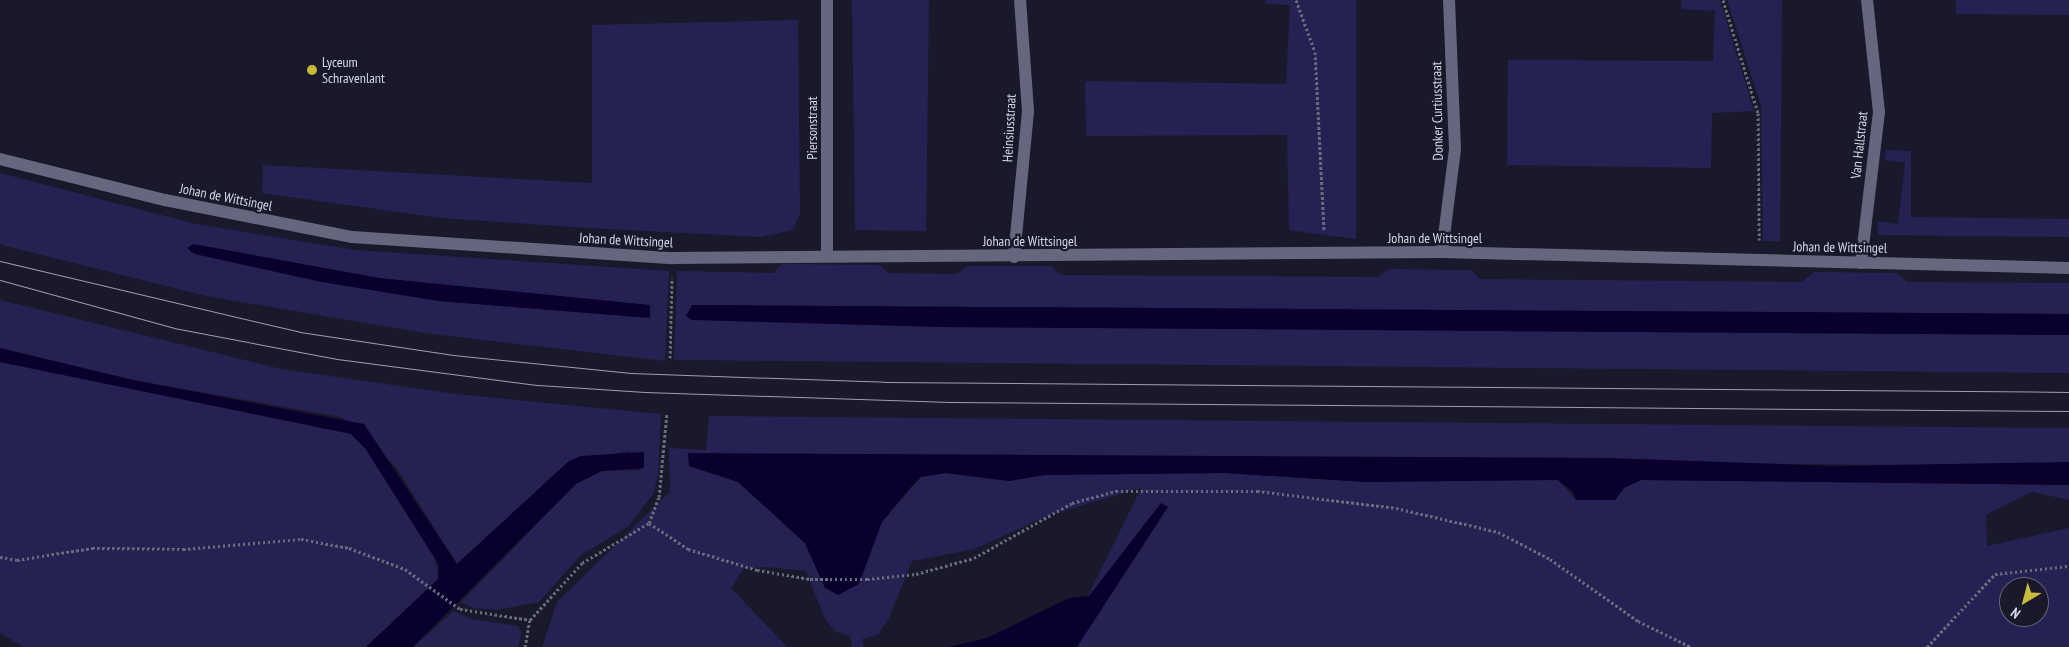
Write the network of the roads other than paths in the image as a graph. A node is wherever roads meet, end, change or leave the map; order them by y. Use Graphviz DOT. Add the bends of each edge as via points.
graph roads {
  1 [pos="827,0"];
  2 [pos="1020,0"];
  3 [pos="1449,0"];
  4 [pos="1867,0"];
  5 [pos="0,159"];
  6 [pos="1442,252"];
  7 [pos="827,256"];
  8 [pos="1014,256"];
  9 [pos="1861,263"];
  10 [pos="2069,268"];
  1 -- 7 [label="street, Piersonstraat"];
  2 -- 8 [label="street, Heinsiusstraat" via="1028,111"];
  3 -- 6 [label="street, Donker Curtiusstraat" via="1455,149"];
  4 -- 9 [label="street, Van Hallstraat" via="1879,112"];
  5 -- 7 [label="street, Johan de Wittsingel" via="165,200 352,237 672,258"];
  6 -- 8 [label="street, Johan de Wittsingel"];
  6 -- 9 [label="street, Johan de Wittsingel"];
  7 -- 8 [label="street, Johan de Wittsingel"];
  9 -- 10 [label="street, Johan de Wittsingel"];
}
